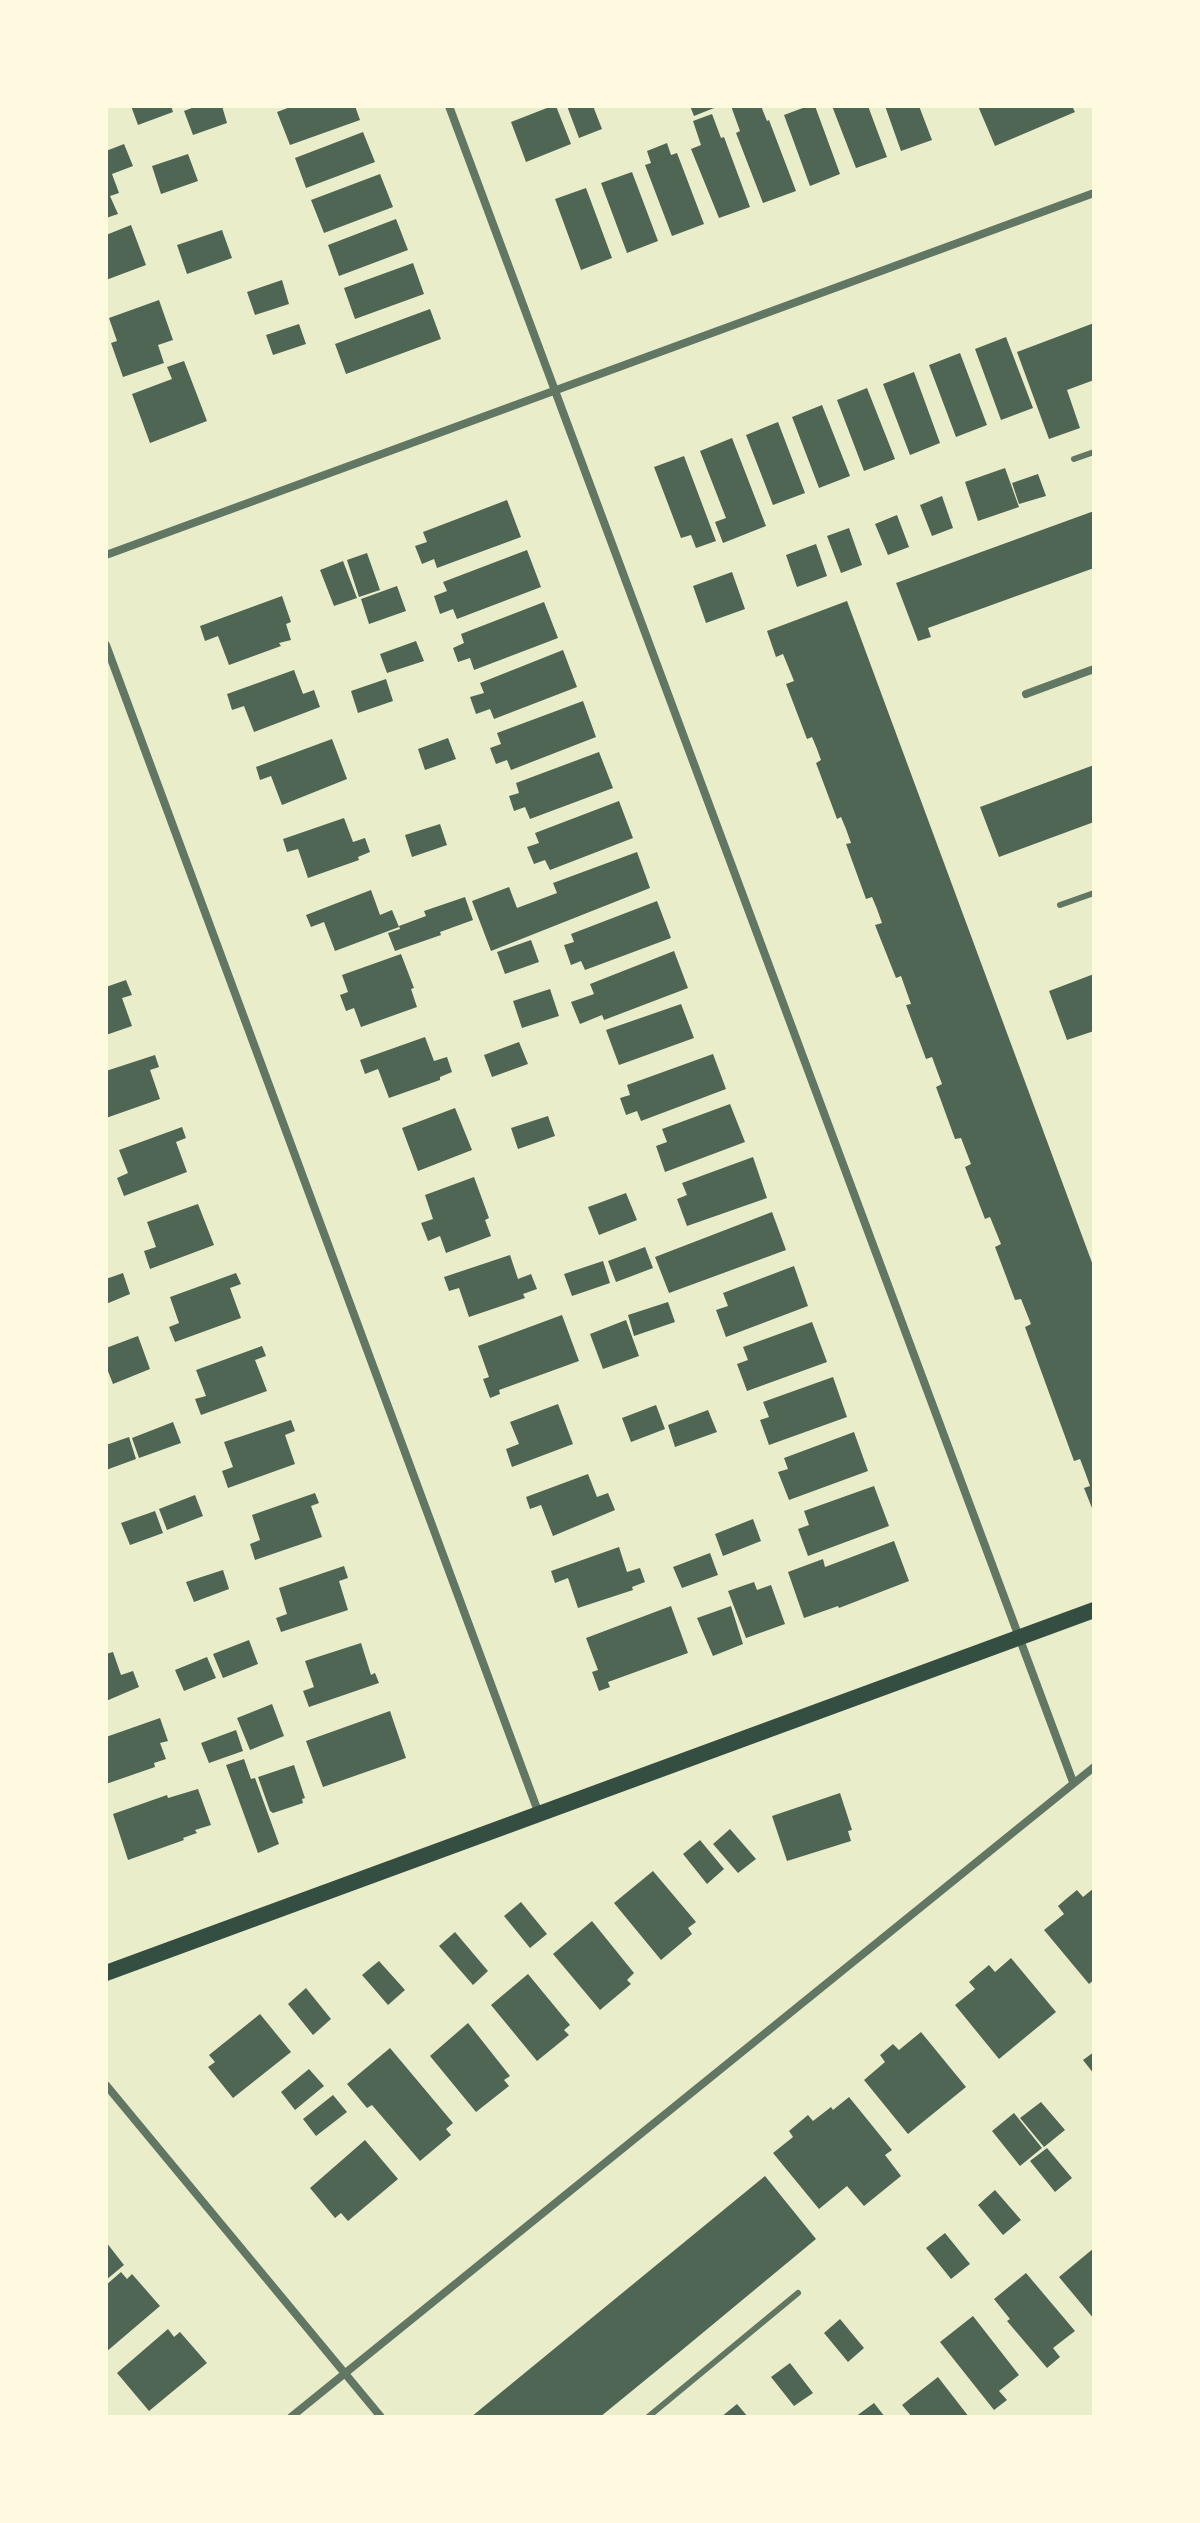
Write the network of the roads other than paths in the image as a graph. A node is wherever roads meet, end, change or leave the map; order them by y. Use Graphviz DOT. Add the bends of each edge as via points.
graph roads {
  1 [pos="449,106"];
  2 [pos="1094,193"];
  3 [pos="555,392"];
  4 [pos="1094,452"];
  5 [pos="1074,459"];
  6 [pos="106,555"];
  7 [pos="106,645"];
  8 [pos="1094,669"];
  9 [pos="1026,694"];
  10 [pos="1094,893"];
  11 [pos="1060,905"];
  12 [pos="1094,1610"];
  13 [pos="1019,1637"];
  14 [pos="1094,1767"];
  15 [pos="1073,1782"];
  16 [pos="539,1815"];
  17 [pos="106,1973"];
  18 [pos="106,2085"];
  19 [pos="798,2293"];
  20 [pos="344,2372"];
  21 [pos="291,2417"];
  22 [pos="381,2417"];
  23 [pos="648,2417"];
  1 -- 3 [label="street"];
  2 -- 3 [label="street"];
  3 -- 6 [label="street"];
  3 -- 13 [label="street"];
  4 -- 5 [label="lane"];
  7 -- 16 [label="street"];
  8 -- 9 [label="street"];
  10 -- 11 [label="lane"];
  12 -- 13 [label="main road"];
  13 -- 15 [label="street"];
  13 -- 16 [label="main road"];
  14 -- 15 [label="street"];
  15 -- 20 [label="street"];
  16 -- 17 [label="main road"];
  18 -- 20 [label="street"];
  19 -- 23 [label="lane"];
  20 -- 21 [label="street"];
  20 -- 22 [label="street"];
}
